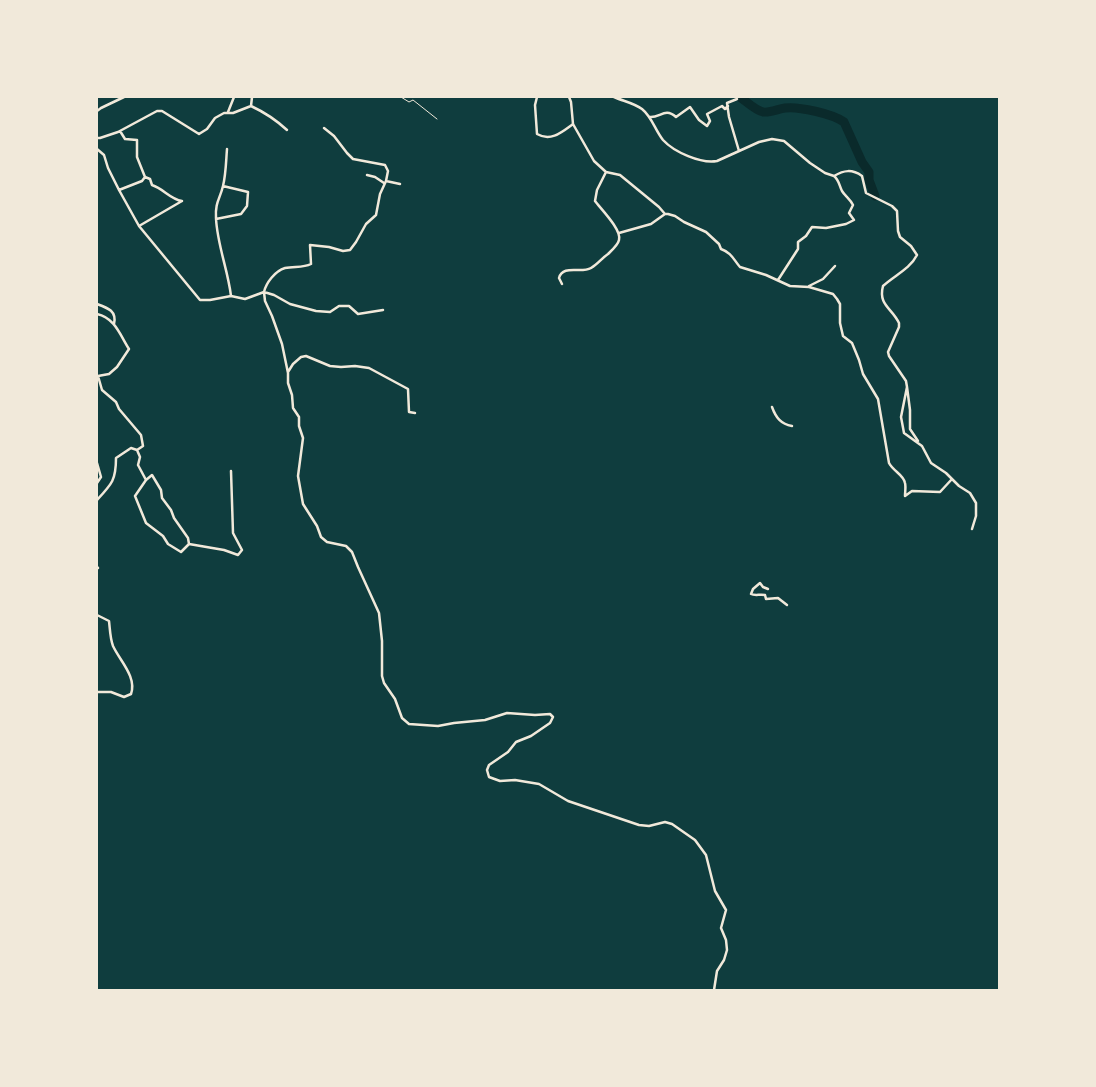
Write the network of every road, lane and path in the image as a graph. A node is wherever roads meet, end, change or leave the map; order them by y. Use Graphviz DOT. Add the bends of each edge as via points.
graph roads {
  1 [pos="124,97"];
  2 [pos="234,97"];
  3 [pos="252,97"];
  4 [pos="401,97"];
  5 [pos="537,97"];
  6 [pos="569,97"];
  7 [pos="614,97"];
  8 [pos="737,99"];
  9 [pos="251,106"];
  10 [pos="728,106"];
  11 [pos="97,111"];
  12 [pos="228,112"];
  13 [pos="650,117"];
  14 [pos="437,119"];
  15 [pos="573,124"];
  16 [pos="324,128"];
  17 [pos="287,130"];
  18 [pos="120,132"];
  19 [pos="97,138"];
  20 [pos="97,149"];
  21 [pos="228,149"];
  22 [pos="739,150"];
  23 [pos="606,172"];
  24 [pos="366,175"];
  25 [pos="834,176"];
  26 [pos="145,177"];
  27 [pos="385,182"];
  28 [pos="400,184"];
  29 [pos="223,186"];
  30 [pos="119,190"];
  31 [pos="665,214"];
  32 [pos="216,219"];
  33 [pos="139,226"];
  34 [pos="619,233"];
  35 [pos="835,266"];
  36 [pos="778,280"];
  37 [pos="562,284"];
  38 [pos="809,287"];
  39 [pos="264,292"];
  40 [pos="232,296"];
  41 [pos="97,304"];
  42 [pos="383,310"];
  43 [pos="97,314"];
  44 [pos="114,324"];
  45 [pos="288,373"];
  46 [pos="907,387"];
  47 [pos="772,407"];
  48 [pos="415,413"];
  49 [pos="792,426"];
  50 [pos="922,446"];
  51 [pos="137,450"];
  52 [pos="97,463"];
  53 [pos="231,471"];
  54 [pos="952,479"];
  55 [pos="146,480"];
  56 [pos="97,483"];
  57 [pos="97,500"];
  58 [pos="972,529"];
  59 [pos="189,544"];
  60 [pos="768,589"];
  61 [pos="787,605"];
  62 [pos="97,615"];
  63 [pos="97,692"];
  64 [pos="714,990"];
  1 -- 11 [label="street"];
  2 -- 12 [label="street"];
  3 -- 9 [label="street"];
  4 -- 14 [label="path" via="409,102 413,100"];
  5 -- 15 [label="street" via="537,134 555,136"];
  6 -- 15 [label="street"];
  7 -- 13 [label="street" via="636,105"];
  8 -- 10 [label="street" via="727,103"];
  9 -- 12 [label="street"];
  9 -- 17 [label="street" via="271,116"];
  10 -- 13 [label="street" via="725,109 722,106 707,114 710,121 707,126 690,108 676,117 664,113"];
  10 -- 22 [label="street"];
  12 -- 18 [label="street" via="215,118 207,129 199,134 157,111"];
  13 -- 22 [label="street" via="664,140 692,158 717,161"];
  15 -- 23 [label="street" via="594,161"];
  16 -- 27 [label="street" via="353,159 385,165 388,171"];
  18 -- 19 [label="street"];
  18 -- 26 [label="street" via="124,139 137,140 137,157"];
  20 -- 30 [label="street" via="104,155"];
  21 -- 29 [label="street"];
  22 -- 25 [label="street" via="772,139 784,141 810,163"];
  23 -- 31 [label="street" via="620,175"];
  23 -- 34 [label="street" via="596,190 595,201"];
  24 -- 27 [label="street"];
  25 -- 36 [label="street" via="853,205 849,213 854,220 826,228 812,227 798,242 798,249"];
  25 -- 46 [label="street" via="850,170 862,176 866,193 892,206 896,211 900,237 918,255 883,286 881,294 899,327 888,352 889,356 902,373"];
  26 -- 30 [label="street" via="142,181"];
  26 -- 33 [label="street" via="152,185 161,188 175,200 182,201"];
  27 -- 28 [label="street"];
  27 -- 39 [label="street" via="376,215 366,224 350,250 310,245 311,264 285,268 272,278"];
  29 -- 32 [label="street" via="216,204"];
  29 -- 32 [label="street" via="248,192 247,206 241,214"];
  30 -- 33 [label="street"];
  31 -- 34 [label="street" via="651,224"];
  31 -- 36 [label="street" via="675,216 706,232 721,249 733,256 740,267"];
  32 -- 40 [label="street"];
  33 -- 40 [label="street" via="200,300"];
  34 -- 37 [label="street" via="619,242 591,268 584,271 564,270 559,278"];
  35 -- 38 [label="street" via="823,279"];
  36 -- 38 [label="street" via="790,286"];
  38 -- 54 [label="street" via="833,294 840,304 843,336 852,343 863,374 878,399 889,463 906,481 905,496 912,491 940,492"];
  39 -- 40 [label="street" via="246,299"];
  39 -- 42 [label="street" via="290,304 316,311 330,312 339,306 349,306 358,314"];
  39 -- 45 [label="street" via="282,344"];
  41 -- 44 [label="street" via="114,313"];
  43 -- 44 [label="street" via="108,318"];
  44 -- 51 [label="street" via="130,349 109,374 98,376 102,390 116,402 141,435 143,446"];
  45 -- 48 [label="street" via="293,364 306,356 330,366 369,368 408,389 409,412"];
  45 -- 64 [label="street" via="293,408 299,417 303,438 298,476 303,504 321,537 327,542 346,546 352,552 379,613 382,676 402,718 414,726 438,726 486,720 507,713 550,714 553,718 550,724 516,742 508,752 489,765 489,777 500,781 515,780 539,784 568,801 639,825 649,826 665,822 672,824 695,840 701,847 715,891 726,910 721,928 726,940 726,950 724,960 717,971"];
  46 -- 50 [label="street" via="910,429"];
  46 -- 50 [label="street" via="902,406 902,426 904,433"];
  47 -- 49 [label="street" via="781,422"];
  50 -- 54 [label="street" via="931,463"];
  51 -- 55 [label="street" via="140,457 138,465"];
  51 -- 57 [label="street" via="132,448 116,458 112,484"];
  52 -- 56 [label="street" via="101,478"];
  53 -- 59 [label="street" via="233,533 242,550 238,555"];
  54 -- 58 [label="street" via="970,493 976,503"];
  55 -- 59 [label="street" via="152,475 161,490 162,498 188,538"];
  55 -- 59 [label="street" via="135,496 146,523 163,536 168,544 181,552"];
  60 -- 61 [label="street" via="760,583 751,594 764,595 766,599 778,598"];
  62 -- 63 [label="street" via="109,621 113,644 131,678 133,689 131,694 124,697 111,692"];
}
